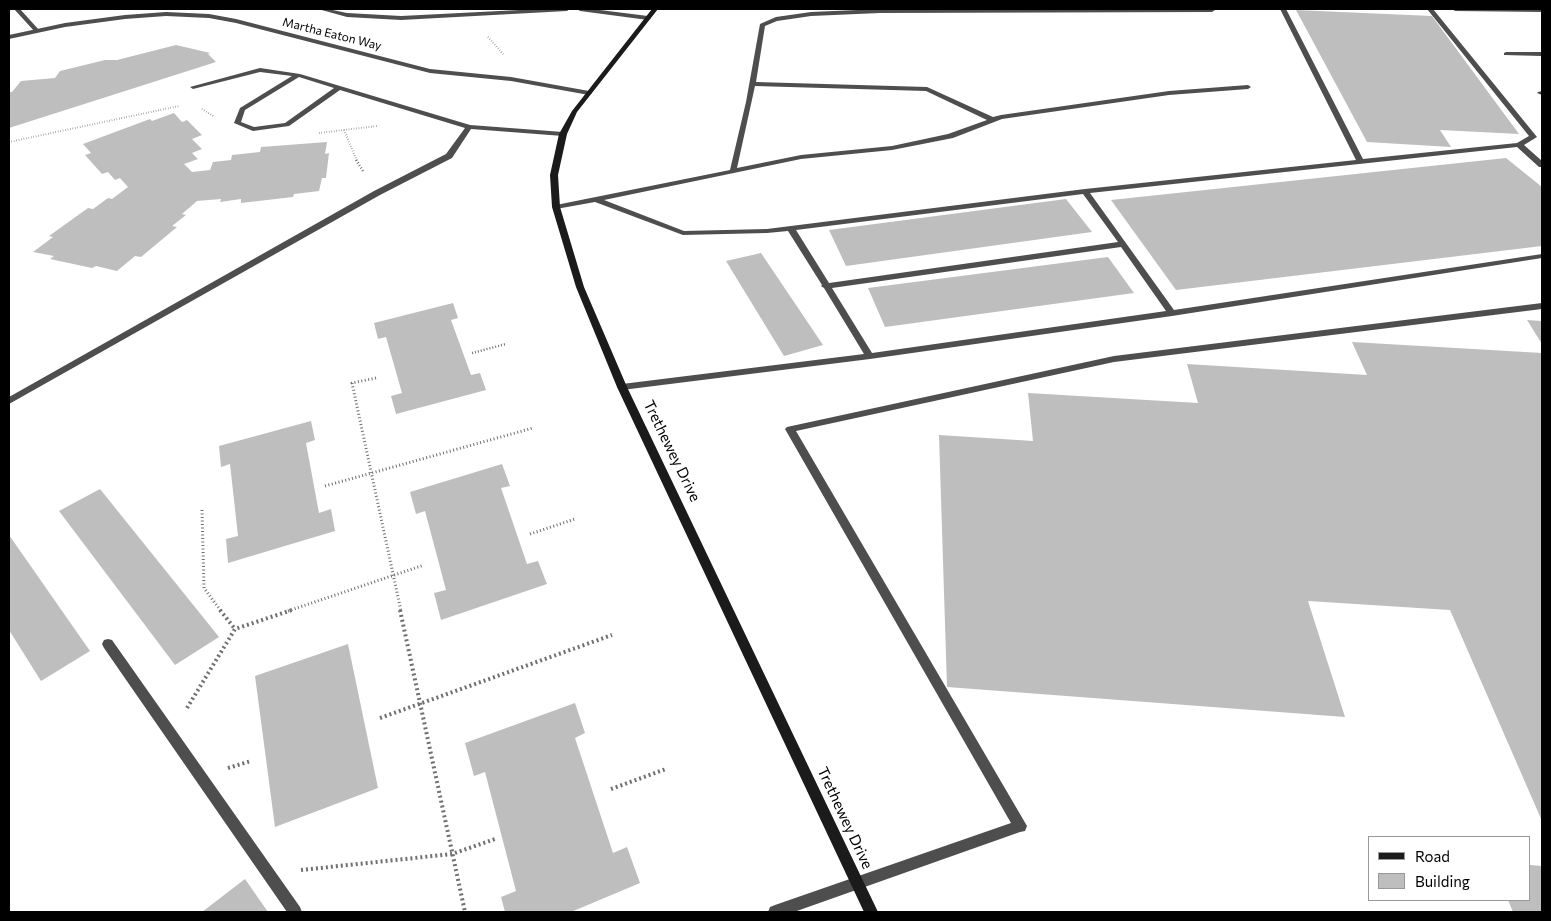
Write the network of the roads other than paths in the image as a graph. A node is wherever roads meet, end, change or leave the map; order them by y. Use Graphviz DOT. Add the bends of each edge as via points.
graph roads {
  1 [pos="17,9"];
  2 [pos="321,9"];
  3 [pos="567,9"];
  4 [pos="580,9"];
  5 [pos="655,9"];
  6 [pos="1282,9"];
  7 [pos="1430,9"];
  8 [pos="1455,9"];
  9 [pos="1212,10"];
  10 [pos="1542,10"];
  11 [pos="648,18"];
  12 [pos="37,31"];
  13 [pos="9,37"];
  14 [pos="1506,54"];
  15 [pos="1542,54"];
  16 [pos="298,75"];
  17 [pos="751,84"];
  18 [pos="1248,86"];
  19 [pos="193,87"];
  20 [pos="340,87"];
  21 [pos="589,93"];
  22 [pos="993,120"];
  23 [pos="469,127"];
  24 [pos="563,134"];
  25 [pos="1533,137"];
  26 [pos="1542,137"];
  27 [pos="1519,145"];
  28 [pos="1360,161"];
  29 [pos="1542,164"];
  30 [pos="733,171"];
  31 [pos="1085,191"];
  32 [pos="596,200"];
  33 [pos="556,206"];
  34 [pos="790,227"];
  35 [pos="1123,244"];
  36 [pos="1542,256"];
  37 [pos="825,286"];
  38 [pos="1542,306"];
  39 [pos="1172,313"];
  40 [pos="870,356"];
  41 [pos="622,387"];
  42 [pos="9,401"];
  43 [pos="108,644"];
  44 [pos="858,883"];
  45 [pos="295,912"];
  46 [pos="775,912"];
  47 [pos="871,912"];
  1 -- 12 [label="street"];
  2 -- 3 [label="street" via="347,15 401,18"];
  4 -- 11 [label="street"];
  5 -- 11 [label="main road, Trethewey Drive"];
  6 -- 28 [label="street"];
  7 -- 25 [label="street"];
  8 -- 10 [label="street"];
  9 -- 17 [label="street" via="880,12 811,14 776,19 762,25"];
  11 -- 21 [label="main road, Trethewey Drive"];
  12 -- 13 [label="street, Martha Eaton Way"];
  12 -- 21 [label="street, Martha Eaton Way" via="132,16 209,16 430,71 511,79"];
  14 -- 15 [label="street"];
  16 -- 19 [label="street" via="260,70"];
  16 -- 20 [label="street"];
  16 -- 20 [label="street" via="242,109 237,123 254,129 287,125"];
  17 -- 22 [label="street" via="927,89"];
  17 -- 30 [label="street"];
  18 -- 22 [label="street" via="1104,102"];
  20 -- 23 [label="street"];
  21 -- 24 [label="main road, Trethewey Drive"];
  22 -- 30 [label="street" via="950,136 902,146 801,158"];
  23 -- 24 [label="street"];
  23 -- 42 [label="street" via="449,156 377,193"];
  24 -- 33 [label="main road, Trethewey Drive" via="554,175"];
  25 -- 26 [label="street"];
  25 -- 27 [label="street"];
  27 -- 28 [label="street"];
  27 -- 29 [label="street"];
  28 -- 31 [label="street"];
  30 -- 32 [label="street"];
  31 -- 34 [label="street"];
  31 -- 35 [label="street"];
  32 -- 33 [label="street"];
  32 -- 34 [label="street" via="683,233 767,231"];
  33 -- 41 [label="main road, Trethewey Drive" via="580,287"];
  34 -- 37 [label="street"];
  35 -- 37 [label="street"];
  35 -- 39 [label="street"];
  36 -- 39 [label="street"];
  37 -- 40 [label="street"];
  38 -- 44 [label="street" via="1114,359 790,429 1020,826"];
  39 -- 40 [label="street"];
  40 -- 41 [label="street"];
  41 -- 44 [label="main road, Trethewey Drive"];
  43 -- 45 [label="street"];
  44 -- 46 [label="street"];
  44 -- 47 [label="main road, Trethewey Drive"];
}
